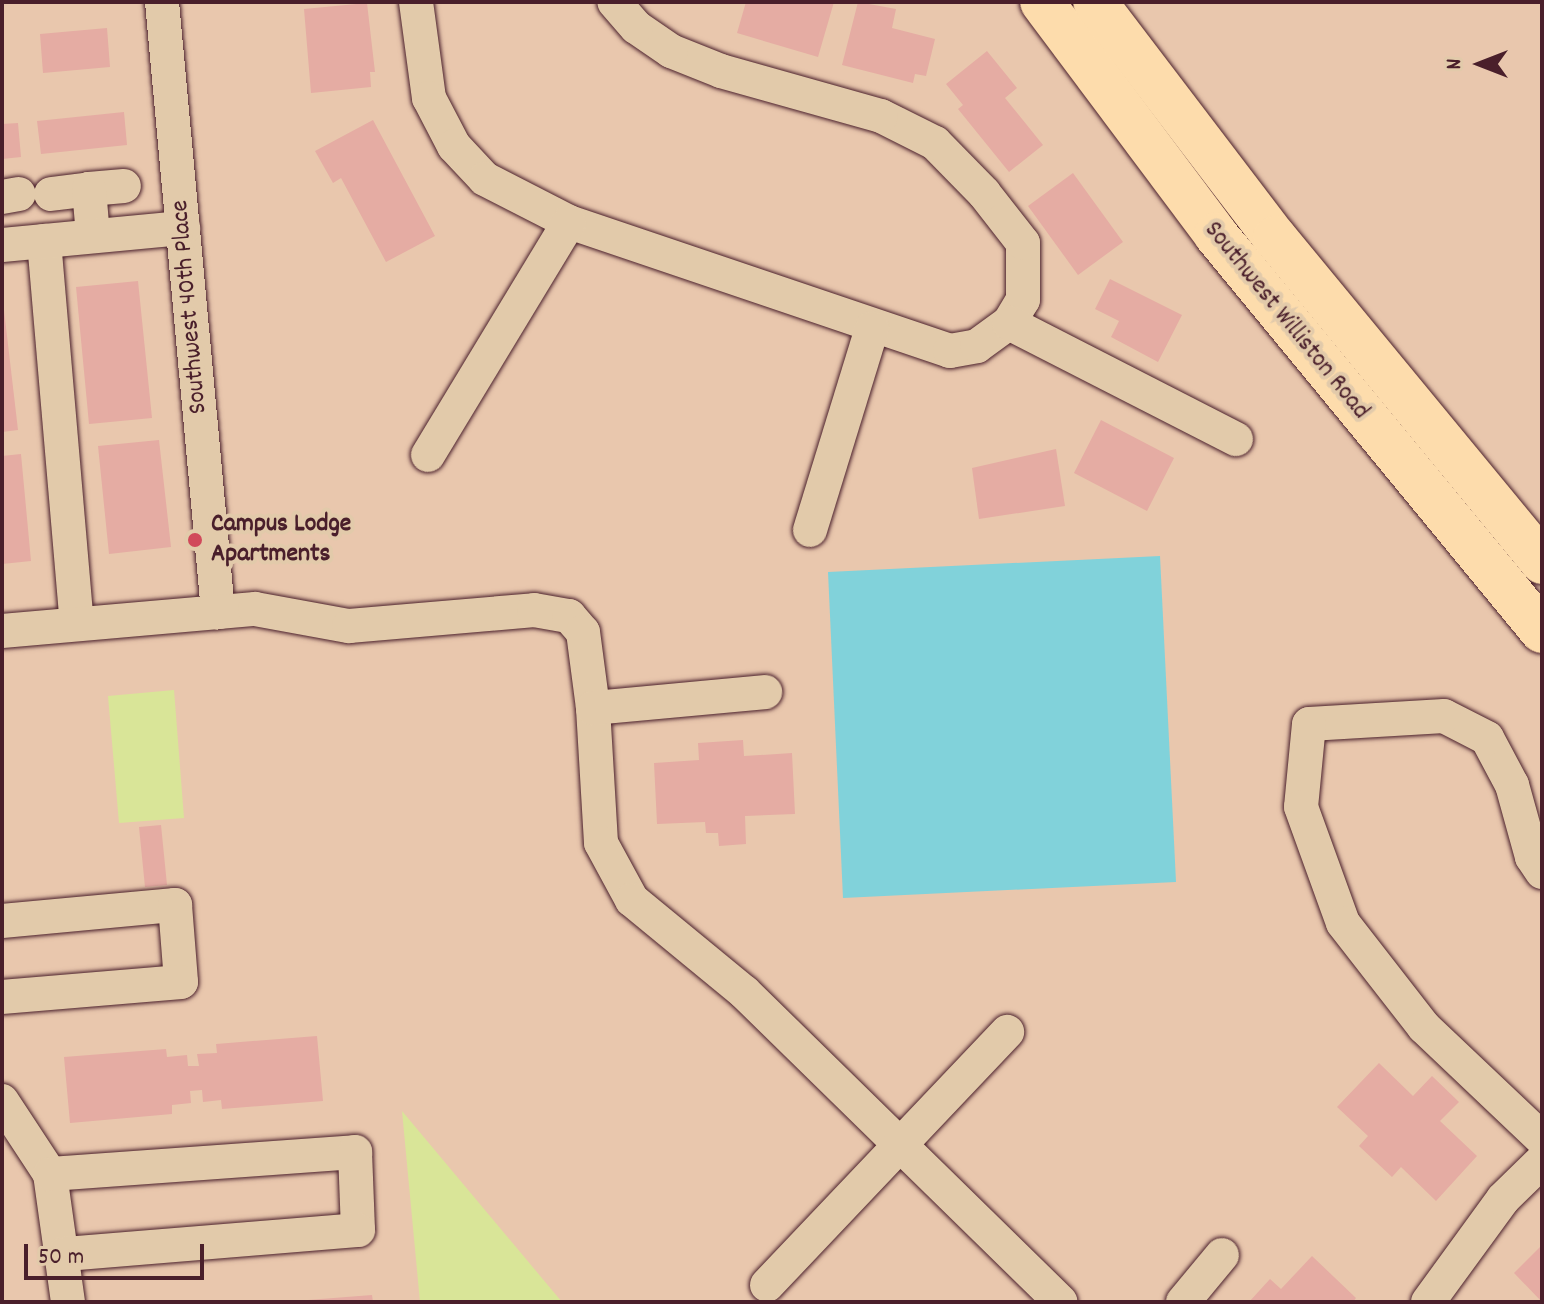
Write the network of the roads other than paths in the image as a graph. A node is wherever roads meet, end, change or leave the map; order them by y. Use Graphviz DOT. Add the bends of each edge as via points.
graph roads {
  1 [pos="162,2"];
  2 [pos="416,2"];
  3 [pos="614,2"];
  4 [pos="1042,2"];
  5 [pos="1095,2"];
  6 [pos="124,186"];
  7 [pos="89,189"];
  8 [pos="24,195"];
  9 [pos="569,222"];
  10 [pos="183,228"];
  11 [pos="93,236"];
  12 [pos="44,241"];
  13 [pos="2,245"];
  14 [pos="1009,323"];
  15 [pos="872,328"];
  16 [pos="1236,439"];
  17 [pos="428,455"];
  18 [pos="810,530"];
  19 [pos="1542,562"];
  20 [pos="218,612"];
  21 [pos="77,624"];
  22 [pos="2,631"];
  23 [pos="1542,631"];
  24 [pos="765,692"];
  25 [pos="593,708"];
  26 [pos="1542,872"];
  27 [pos="2,921"];
  28 [pos="2,997"];
  29 [pos="1007,1032"];
  30 [pos="2,1101"];
  31 [pos="1542,1139"];
  32 [pos="902,1148"];
  33 [pos="1542,1161"];
  34 [pos="50,1174"];
  35 [pos="64,1254"];
  36 [pos="1222,1255"];
  37 [pos="767,1285"];
  38 [pos="68,1302"];
  39 [pos="1061,1302"];
  40 [pos="1183,1302"];
  41 [pos="1428,1302"];
  1 -- 10 [label="street, Southwest 40th Place"];
  2 -- 9 [label="street" via="429,98 454,146 485,179"];
  3 -- 14 [label="street" via="636,27 671,51 721,71 881,116 935,143 1023,243 1023,300"];
  4 -- 23 [label="highway, Southwest Williston Road" via="1225,246"];
  5 -- 19 [label="highway, Southwest Williston Road" via="1284,250"];
  6 -- 7 [label="street"];
  7 -- 8 [label="street"];
  7 -- 11 [label="street"];
  9 -- 15 [label="street"];
  9 -- 17 [label="street"];
  10 -- 11 [label="street"];
  10 -- 20 [label="street, Southwest 40th Place"];
  11 -- 12 [label="street"];
  12 -- 13 [label="street"];
  12 -- 21 [label="street"];
  14 -- 15 [label="street" via="977,346 950,351"];
  14 -- 16 [label="street"];
  15 -- 18 [label="street"];
  20 -- 21 [label="street"];
  20 -- 25 [label="street" via="280,611 349,626 534,610 569,616 583,632"];
  21 -- 22 [label="street"];
  24 -- 25 [label="street"];
  25 -- 32 [label="street" via="601,843 632,900 744,992"];
  26 -- 31 [label="street" via="1532,857 1512,785 1487,738 1444,716 1309,724 1301,807 1343,923 1424,1027"];
  27 -- 28 [label="street" via="175,905 181,982"];
  29 -- 32 [label="street"];
  30 -- 34 [label="street"];
  32 -- 37 [label="street"];
  32 -- 39 [label="street"];
  33 -- 41 [label="street" via="1503,1199"];
  34 -- 35 [label="street"];
  34 -- 35 [label="street" via="355,1152 358,1230"];
  35 -- 38 [label="street"];
  36 -- 40 [label="street"];
}
